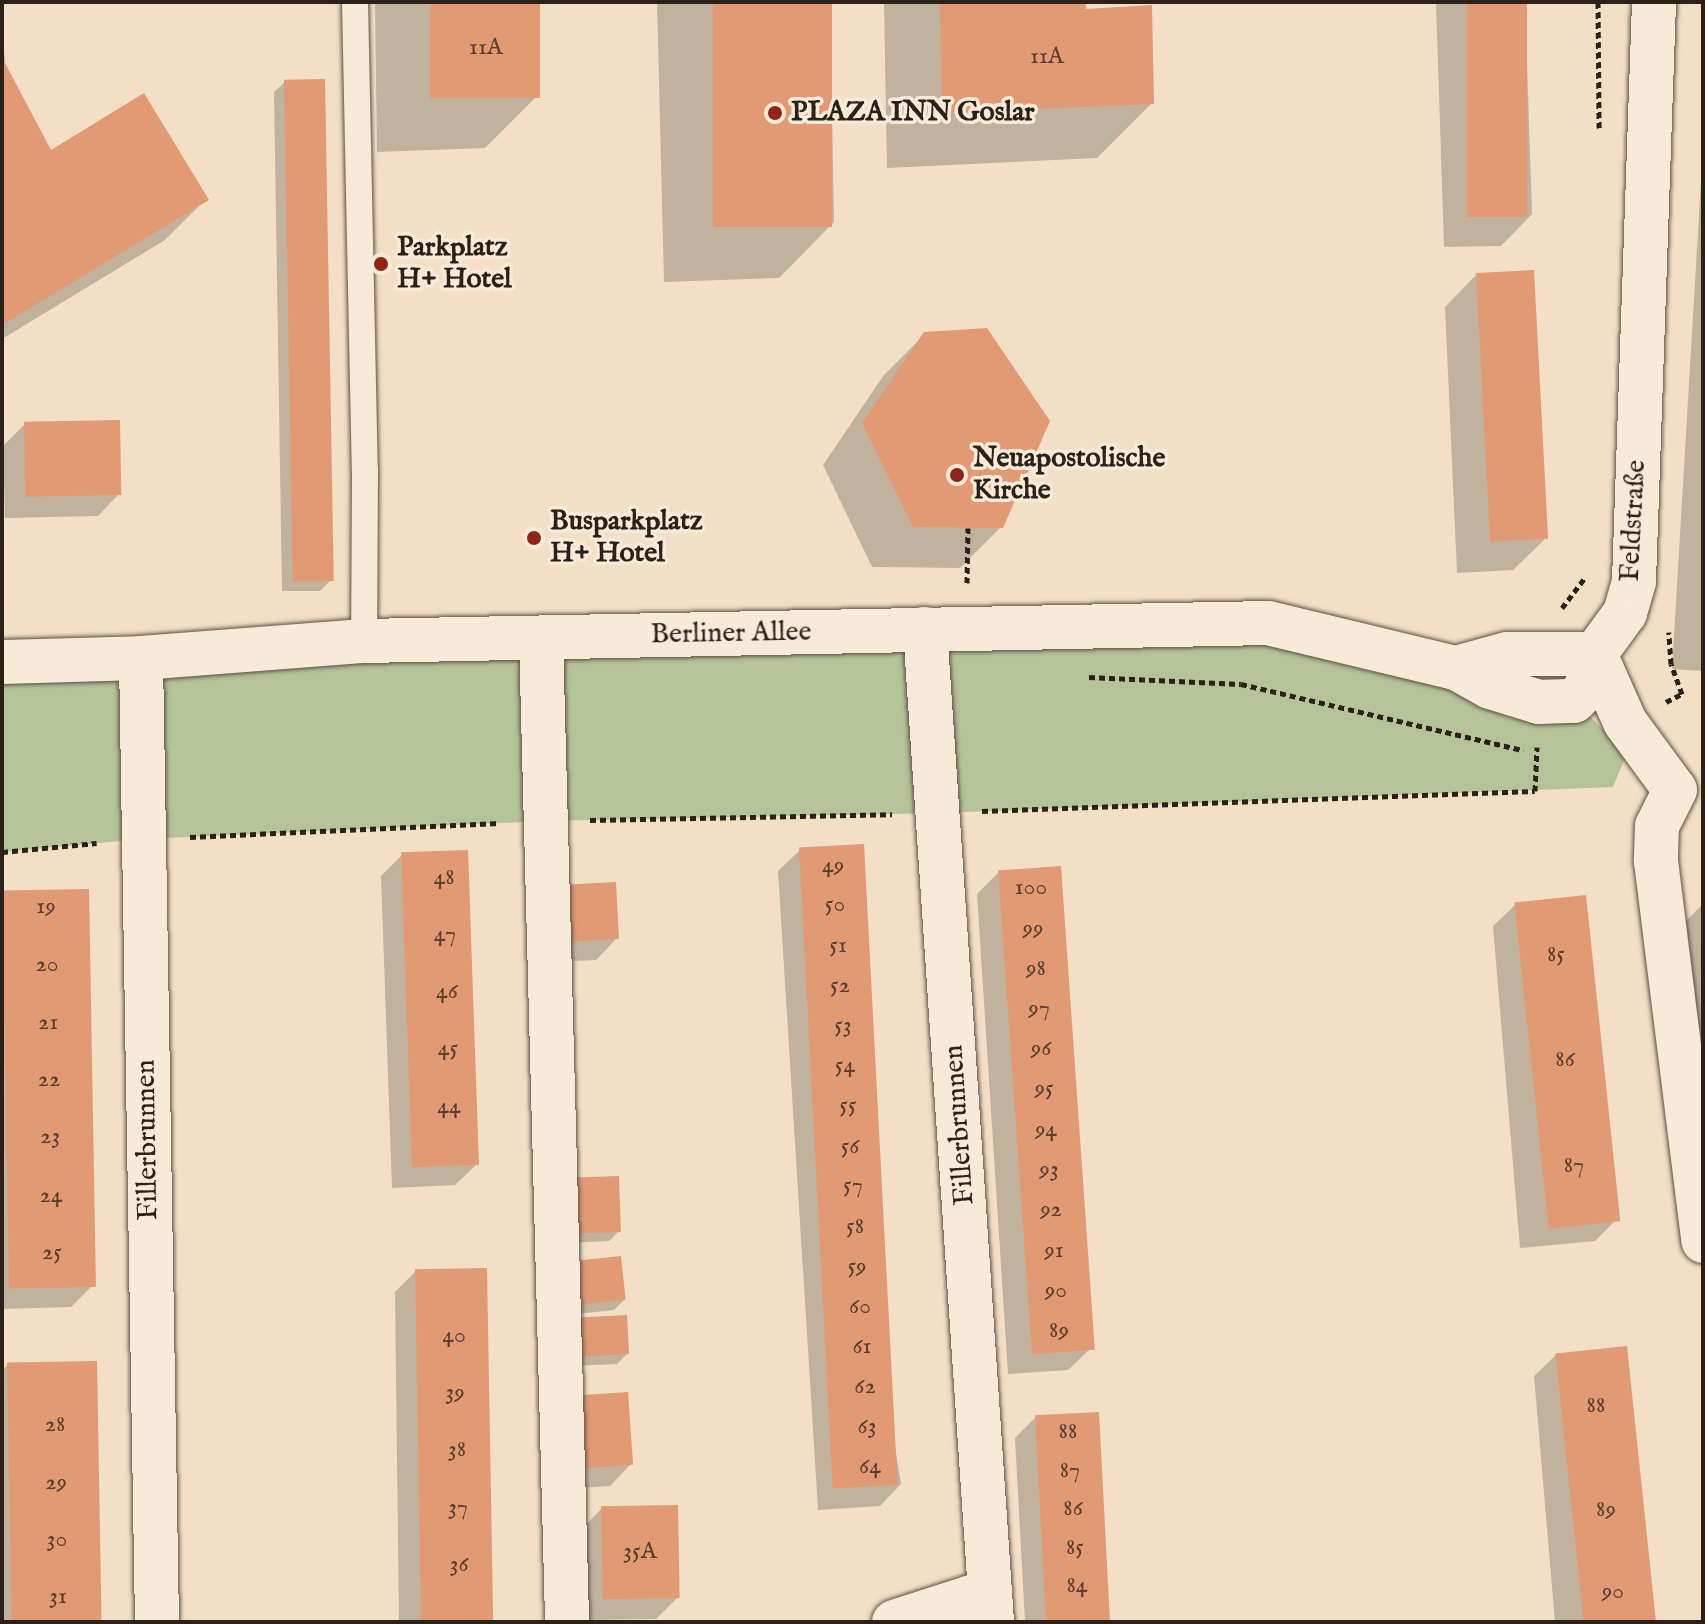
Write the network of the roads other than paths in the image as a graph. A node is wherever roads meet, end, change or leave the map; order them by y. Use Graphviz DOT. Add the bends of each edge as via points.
graph roads {
  1 [pos="355,2"];
  2 [pos="1654,2"];
  3 [pos="925,629"];
  4 [pos="541,639"];
  5 [pos="364,641"];
  6 [pos="1595,654"];
  7 [pos="141,658"];
  8 [pos="2,662"];
  9 [pos="1456,668"];
  10 [pos="1689,782"];
  11 [pos="1703,1241"];
  12 [pos="991,1606"];
  13 [pos="157,1622"];
  14 [pos="567,1622"];
  15 [pos="894,1622"];
  1 -- 5 [label="lane"];
  2 -- 6 [label="street, Feldstraße" via="1634,581 1625,613"];
  3 -- 4 [label="street, Berliner Allee"];
  3 -- 9 [label="street, Berliner Allee" via="1268,623"];
  3 -- 12 [label="street, Fillerbrunnen"];
  4 -- 5 [label="street, Berliner Allee"];
  4 -- 14 [label="street"];
  5 -- 7 [label="street, Berliner Allee"];
  6 -- 9 [label="street, Berliner Allee" via="1507,654"];
  6 -- 9 [label="street, Berliner Allee" via="1585,690 1574,701 1539,702 1490,687"];
  6 -- 10 [label="street" via="1625,722"];
  7 -- 8 [label="street, Berliner Allee"];
  7 -- 13 [label="street, Fillerbrunnen"];
  10 -- 11 [label="street" via="1657,826 1656,861"];
  12 -- 15 [label="street"];
}
